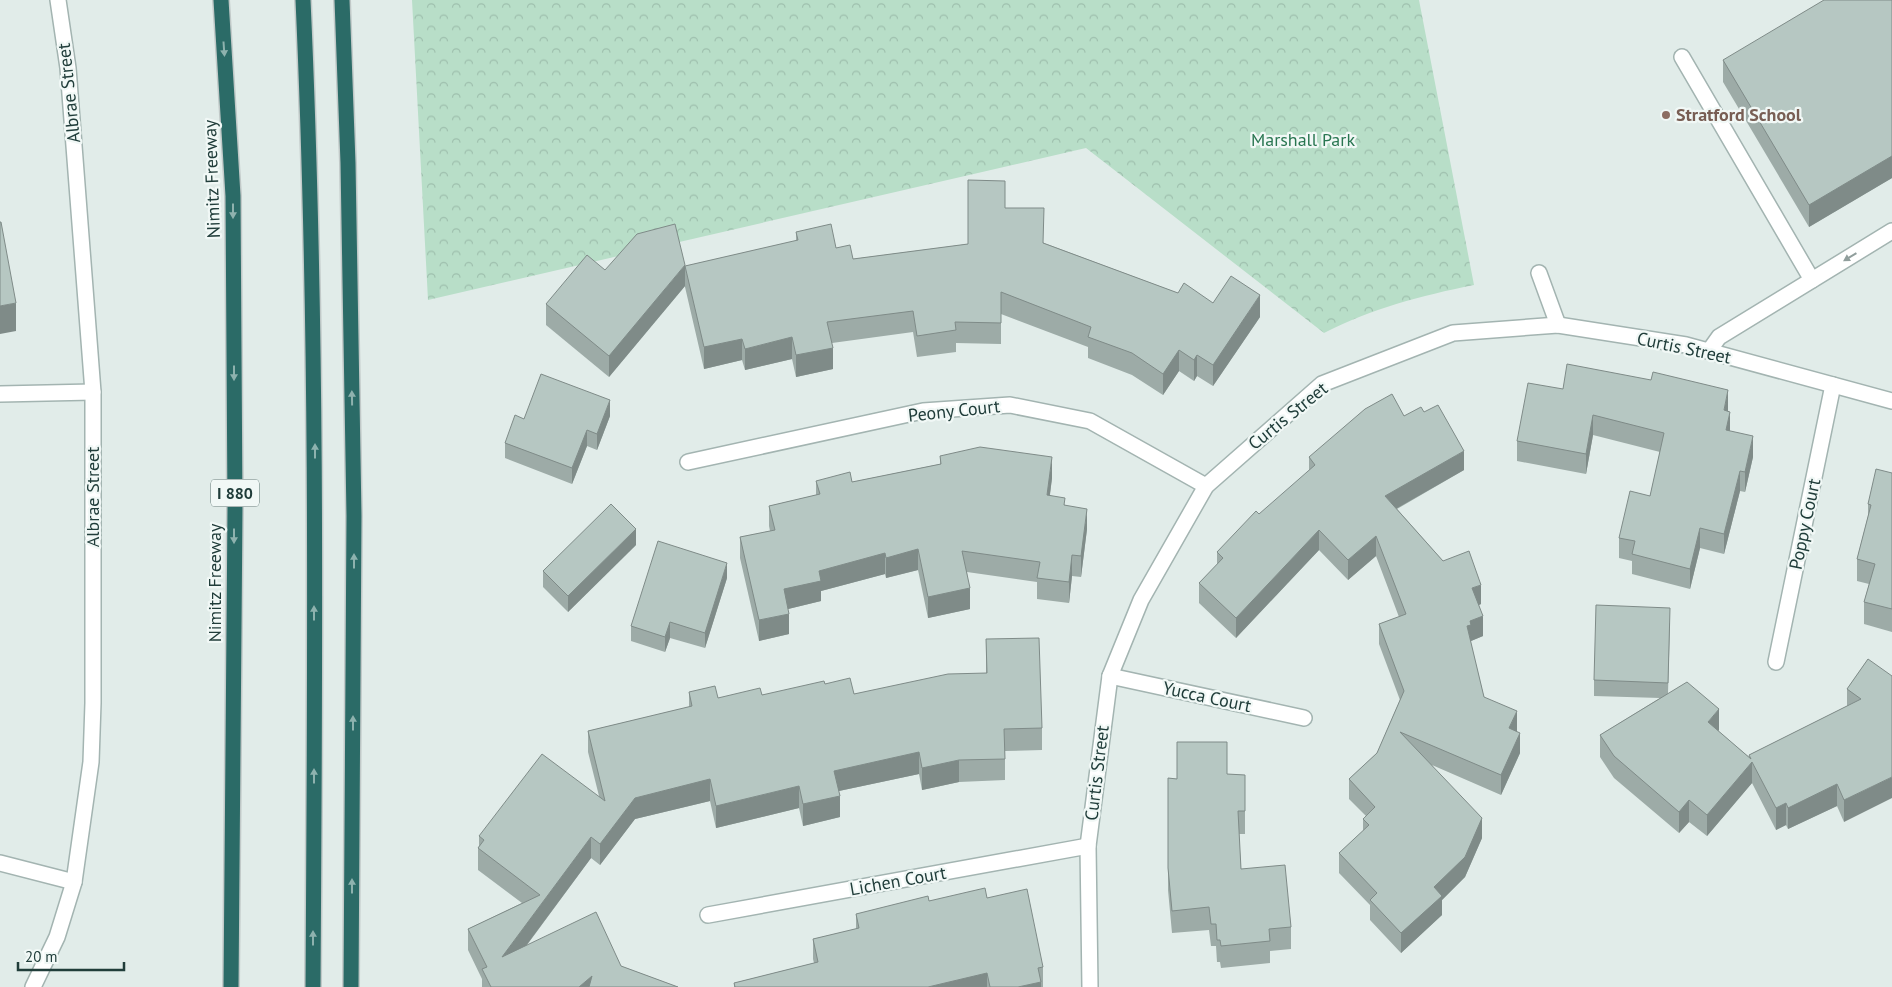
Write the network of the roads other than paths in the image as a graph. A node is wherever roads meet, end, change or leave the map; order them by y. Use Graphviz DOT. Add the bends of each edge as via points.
graph roads {
  1 [pos="58,0"];
  2 [pos="221,0"];
  3 [pos="303,0"];
  4 [pos="342,0"];
  5 [pos="1682,57"];
  6 [pos="1892,231"];
  7 [pos="1538,273"];
  8 [pos="1812,280"];
  9 [pos="1558,325"];
  10 [pos="1709,351"];
  11 [pos="1833,385"];
  12 [pos="93,392"];
  13 [pos="0,394"];
  14 [pos="1892,401"];
  15 [pos="688,462"];
  16 [pos="1206,486"];
  17 [pos="1776,662"];
  18 [pos="1110,676"];
  19 [pos="1304,718"];
  20 [pos="1088,846"];
  21 [pos="0,863"];
  22 [pos="74,882"];
  23 [pos="708,915"];
  24 [pos="33,987"];
  25 [pos="231,987"];
  26 [pos="313,987"];
  27 [pos="351,987"];
  28 [pos="1090,987"];
  1 -- 12 [label="street, Albrae Street" via="68,68"];
  2 -- 25 [label="highway, Nimitz Freeway / I 880, one-way" via="233,196 235,508"];
  26 -- 3 [label="highway, one-way" via="315,448 310,165"];
  27 -- 4 [label="highway, one-way" via="354,516"];
  5 -- 8 [label="street"];
  6 -- 8 [label="street, one-way"];
  7 -- 9 [label="street"];
  8 -- 10 [label="street" via="1719,337"];
  9 -- 10 [label="street, Curtis Street"];
  9 -- 16 [label="street, Curtis Street" via="1453,333 1322,384"];
  10 -- 11 [label="street, Curtis Street"];
  11 -- 14 [label="street, Curtis Street"];
  11 -- 17 [label="street, Poppy Court"];
  12 -- 13 [label="street"];
  12 -- 22 [label="street, Albrae Street" via="91,762"];
  15 -- 16 [label="street, Peony Court" via="923,411 1010,405 1090,421"];
  16 -- 18 [label="street, Curtis Street" via="1141,600"];
  18 -- 19 [label="street, Yucca Court"];
  18 -- 20 [label="street, Curtis Street"];
  20 -- 23 [label="street, Lichen Court"];
  20 -- 28 [label="street, Curtis Street"];
  21 -- 22 [label="street"];
  22 -- 24 [label="street, Albrae Street" via="58,937"];
}
